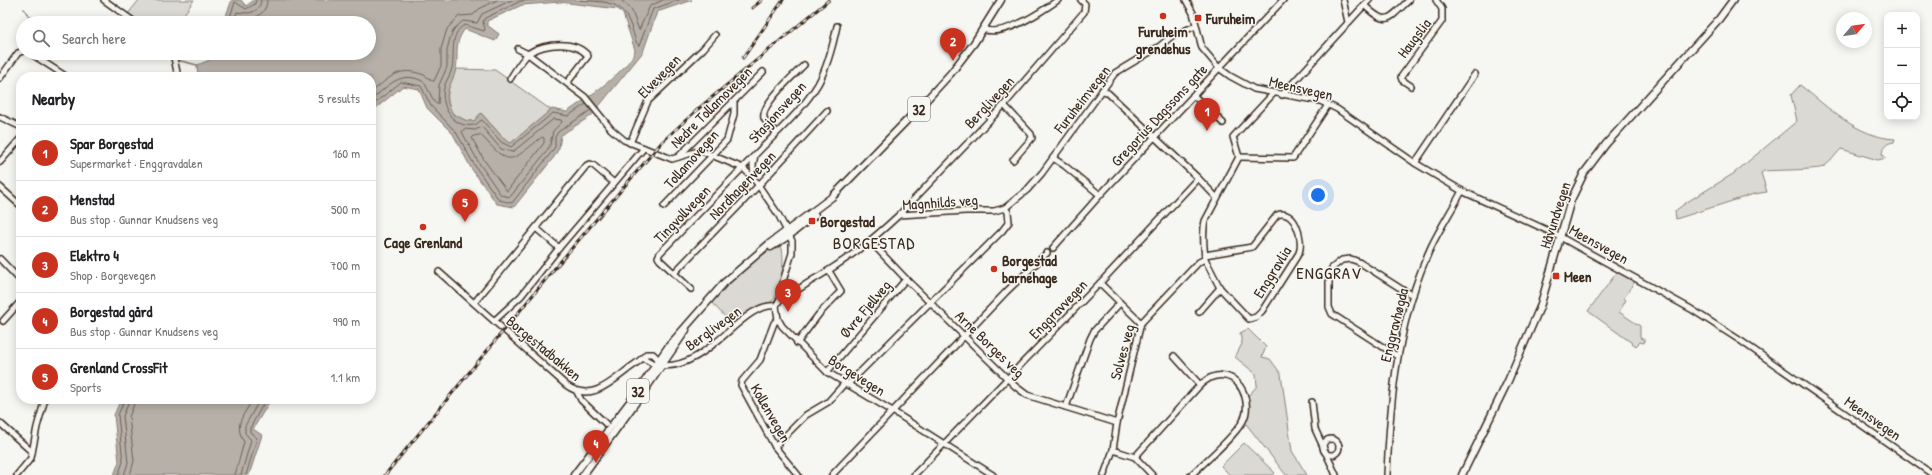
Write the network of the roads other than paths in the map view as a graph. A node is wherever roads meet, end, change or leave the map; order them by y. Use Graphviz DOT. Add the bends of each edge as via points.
graph roads {
  1 [pos="104,0"];
  2 [pos="1000,0"];
  3 [pos="1058,0"];
  4 [pos="1081,0"];
  5 [pos="1186,0"];
  6 [pos="1283,0"];
  7 [pos="1343,0"];
  8 [pos="1369,0"];
  9 [pos="1409,0"];
  10 [pos="1436,0"];
  11 [pos="1733,0"];
  12 [pos="1364,5"];
  13 [pos="126,16"];
  14 [pos="1348,22"];
  15 [pos="837,26"];
  16 [pos="1196,26"];
  17 [pos="983,29"];
  18 [pos="715,35"];
  19 [pos="518,49"];
  20 [pos="528,54"];
  21 [pos="16,56"];
  22 [pos="40,60"];
  23 [pos="174,60"];
  24 [pos="804,65"];
  25 [pos="1219,68"];
  26 [pos="58,72"];
  27 [pos="177,72"];
  28 [pos="763,72"];
  29 [pos="1475,74"];
  30 [pos="0,78"];
  31 [pos="510,79"];
  32 [pos="567,83"];
  33 [pos="1411,86"];
  34 [pos="1102,90"];
  35 [pos="1273,94"];
  36 [pos="1194,95"];
  37 [pos="1282,95"];
  38 [pos="734,103"];
  39 [pos="1004,105"];
  40 [pos="1328,105"];
  41 [pos="827,111"];
  42 [pos="0,117"];
  43 [pos="1223,123"];
  44 [pos="16,124"];
  45 [pos="776,132"];
  46 [pos="1155,138"];
  47 [pos="630,143"];
  48 [pos="16,144"];
  49 [pos="644,148"];
  50 [pos="713,155"];
  51 [pos="755,155"];
  52 [pos="1239,157"];
  53 [pos="1053,158"];
  54 [pos="676,159"];
  55 [pos="1013,160"];
  56 [pos="0,162"];
  57 [pos="1415,162"];
  58 [pos="743,168"];
  59 [pos="1198,178"];
  60 [pos="754,179"];
  61 [pos="614,183"];
  62 [pos="758,186"];
  63 [pos="0,187"];
  64 [pos="1462,191"];
  65 [pos="1100,195"];
  66 [pos="1217,198"];
  67 [pos="16,201"];
  68 [pos="664,206"];
  69 [pos="1005,208"];
  70 [pos="899,215"];
  71 [pos="536,228"];
  72 [pos="789,233"];
  73 [pos="1561,237"];
  74 [pos="871,242"];
  75 [pos="559,248"];
  76 [pos="1053,248"];
  77 [pos="1047,253"];
  78 [pos="1205,257"];
  79 [pos="1,262"];
  80 [pos="829,271"];
  81 [pos="439,272"];
  82 [pos="674,273"];
  83 [pos="16,277"];
  84 [pos="906,279"];
  85 [pos="1100,283"];
  86 [pos="1220,288"];
  87 [pos="691,289"];
  88 [pos="783,294"];
  89 [pos="1413,295"];
  90 [pos="930,302"];
  91 [pos="474,303"];
  92 [pos="1120,303"];
  93 [pos="776,306"];
  94 [pos="16,307"];
  95 [pos="1198,312"];
  96 [pos="778,319"];
  97 [pos="3,321"];
  98 [pos="494,321"];
  99 [pos="1141,323"];
  100 [pos="964,336"];
  101 [pos="797,342"];
  102 [pos="1174,356"];
  103 [pos="1397,356"];
  104 [pos="659,363"];
  105 [pos="827,372"];
  106 [pos="1008,378"];
  107 [pos="846,384"];
  108 [pos="1200,384"];
  109 [pos="577,392"];
  110 [pos="1312,402"];
  111 [pos="44,404"];
  112 [pos="1066,406"];
  113 [pos="894,412"];
  114 [pos="0,423"];
  115 [pos="1117,423"];
  116 [pos="606,424"];
  117 [pos="945,443"];
  118 [pos="775,448"];
  119 [pos="1113,450"];
  120 [pos="32,452"];
  121 [pos="1135,457"];
  122 [pos="1932,474"];
  123 [pos="17,475"];
  124 [pos="574,475"];
  125 [pos="583,475"];
  126 [pos="798,475"];
  127 [pos="832,475"];
  128 [pos="914,475"];
  129 [pos="993,475"];
  130 [pos="1104,475"];
  131 [pos="1152,475"];
  132 [pos="1191,475"];
  133 [pos="1336,475"];
  134 [pos="1387,475"];
  135 [pos="1462,475"];
  1 -- 13 [label="street"];
  2 -- 17 [label="main road, 32"];
  3 -- 17 [label="street" via="1038,14 998,31 988,32"];
  4 -- 39 [label="street, Berglivegen" via="1085,4 1084,12"];
  5 -- 16 [label="street, Meensvegen"];
  6 -- 25 [label="street, Gregorius Dagssons gate"];
  7 -- 14 [label="street"];
  8 -- 12 [label="street"];
  9 -- 12 [label="street, Haugslia" via="1391,17 1384,20 1377,18"];
  10 -- 33 [label="street, Haugslia" via="1442,9 1442,21 1401,77"];
  11 -- 73 [label="main road, Håvundvegen" via="1700,41 1589,165 1574,193"];
  12 -- 14 [label="street"];
  14 -- 37 [label="street"];
  15 -- 45 [label="street, Stasjonsvegen" via="829,57 818,84"];
  16 -- 25 [label="street, Meensvegen" via="1202,48"];
  16 -- 34 [label="street, Furuheimvegen" via="1176,33 1160,46 1119,70"];
  17 -- 72 [label="main road, 32" via="940,86 813,217"];
  18 -- 47 [label="street, Elvevegen" via="648,101"];
  19 -- 20 [label="street"];
  20 -- 31 [label="street"];
  20 -- 32 [label="street"];
  20 -- 32 [label="street" via="555,45 568,45 584,51 588,56"];
  21 -- 30 [label="street"];
  22 -- 26 [label="street"];
  23 -- 27 [label="street"];
  24 -- 45 [label="street" via="772,97 764,114 764,118"];
  25 -- 35 [label="street, Meensvegen" via="1246,86"];
  25 -- 36 [label="street, Gregorius Dagssons gate"];
  28 -- 38 [label="street, Nedre Tollamovegen"];
  29 -- 57 [label="street"];
  32 -- 47 [label="street" via="585,97 611,129"];
  34 -- 46 [label="street"];
  34 -- 53 [label="street, Furuheimvegen"];
  35 -- 37 [label="street, Meensvegen"];
  35 -- 52 [label="street" via="1233,137"];
  36 -- 43 [label="street"];
  36 -- 46 [label="street, Gregorius Dagssons gate"];
  37 -- 40 [label="street, Meensvegen" via="1310,99"];
  38 -- 50 [label="street, Tollamovegen" via="729,135"];
  38 -- 54 [label="street, Nedre Tollamovegen"];
  39 -- 55 [label="street" via="1032,138"];
  39 -- 70 [label="street, Berglivegen"];
  40 -- 52 [label="street" via="1293,158"];
  40 -- 57 [label="street, Meensvegen"];
  41 -- 62 [label="street, Nordhagenvegen"];
  42 -- 44 [label="street"];
  45 -- 51 [label="street, Stasjonsvegen"];
  46 -- 59 [label="street"];
  46 -- 65 [label="street, Gregorius Dagssons gate"];
  47 -- 49 [label="street"];
  48 -- 56 [label="street"];
  49 -- 54 [label="street" via="664,157"];
  49 -- 61 [label="street"];
  50 -- 54 [label="street" via="699,151"];
  50 -- 58 [label="street"];
  50 -- 68 [label="street, Tollamovegen"];
  51 -- 58 [label="street, Tingvollvegen"];
  51 -- 60 [label="street, Stasjonsvegen"];
  52 -- 66 [label="street"];
  53 -- 65 [label="street"];
  53 -- 69 [label="street, Furuheimvegen" via="1027,190"];
  57 -- 64 [label="street, Meensvegen"];
  58 -- 60 [label="street"];
  58 -- 82 [label="street, Tingvollvegen" via="660,253 660,260"];
  59 -- 66 [label="street"];
  59 -- 85 [label="street, Enggravvegen"];
  60 -- 62 [label="street"];
  61 -- 71 [label="street" via="590,164 587,165"];
  61 -- 75 [label="street"];
  62 -- 72 [label="street"];
  62 -- 82 [label="street, Nordhagenvegen"];
  63 -- 67 [label="street"];
  64 -- 73 [label="street, Meensvegen"];
  64 -- 89 [label="street, Enggravhøgda" via="1434,242"];
  65 -- 76 [label="street, Gregorius Dagssons gate"];
  66 -- 78 [label="street" via="1208,213 1203,230"];
  69 -- 70 [label="street, Magnhilds veg" via="994,211"];
  69 -- 90 [label="street" via="1008,212 1008,222 1002,231"];
  70 -- 74 [label="street, Magnhilds veg"];
  71 -- 75 [label="street"];
  71 -- 91 [label="street"];
  72 -- 88 [label="street" via="793,245 783,281"];
  72 -- 104 [label="main road, 32" via="732,274 682,330"];
  73 -- 122 [label="street, Meensvegen" via="1706,317"];
  73 -- 135 [label="main road, Håvundvegen" via="1547,288 1524,347"];
  74 -- 80 [label="street"];
  74 -- 84 [label="street, Arne Borges veg"];
  75 -- 98 [label="street" via="521,296"];
  77 -- 100 [label="street"];
  78 -- 86 [label="street"];
  78 -- 86 [label="street, Enggravlia" via="1247,250 1255,244 1277,215 1285,214 1292,220 1302,244 1299,253 1256,317 1250,319"];
  78 -- 99 [label="street, Solves veg"];
  79 -- 83 [label="street"];
  80 -- 88 [label="street" via="793,292"];
  80 -- 101 [label="street" via="841,291"];
  81 -- 91 [label="street, Borgestadbakken"];
  82 -- 87 [label="street, Tingvollvegen"];
  84 -- 90 [label="street, Arne Borges veg"];
  84 -- 105 [label="street, Øvre Fjellveg"];
  85 -- 92 [label="street"];
  85 -- 106 [label="street, Enggravvegen"];
  86 -- 95 [label="street"];
  88 -- 93 [label="street"];
  89 -- 103 [label="street, Enggravhøgda"];
  89 -- 103 [label="street" via="1355,260 1342,260 1336,263 1330,273 1329,298 1332,314"];
  90 -- 100 [label="street, Arne Borges veg"];
  90 -- 107 [label="street"];
  91 -- 98 [label="street, Borgestadbakken"];
  92 -- 99 [label="street"];
  92 -- 112 [label="street" via="1094,331"];
  93 -- 96 [label="street"];
  93 -- 104 [label="street, Berglivegen" via="762,307 696,357 684,363"];
  94 -- 97 [label="street"];
  96 -- 101 [label="street, Borgevegen"];
  96 -- 118 [label="street, Kollenvegen" via="774,323 760,360 741,385"];
  98 -- 109 [label="street, Borgestadbakken"];
  99 -- 115 [label="street, Solves veg"];
  100 -- 106 [label="street, Arne Borges veg"];
  100 -- 113 [label="street"];
  101 -- 105 [label="street, Borgevegen"];
  102 -- 108 [label="street"];
  103 -- 134 [label="street, Enggravhøgda"];
  104 -- 109 [label="street, Borgestadbakken" via="650,354 605,387 590,392"];
  104 -- 124 [label="main road, 32"];
  104 -- 125 [label="main road, 32"];
  105 -- 107 [label="street, Borgevegen"];
  106 -- 112 [label="street, Arne Borges veg" via="1026,394"];
  106 -- 117 [label="street, Enggravvegen"];
  107 -- 113 [label="street, Borgevegen"];
  107 -- 118 [label="street" via="828,402 806,415"];
  108 -- 121 [label="street"];
  108 -- 132 [label="street" via="1216,375 1230,378 1240,385 1246,409 1242,423"];
  109 -- 116 [label="street" via="581,400"];
  110 -- 133 [label="street" via="1315,426 1323,451"];
  111 -- 120 [label="street"];
  112 -- 115 [label="street, Arne Borges veg"];
  113 -- 117 [label="street, Borgevegen"];
  113 -- 127 [label="street"];
  114 -- 120 [label="street"];
  115 -- 119 [label="street, Solves veg"];
  117 -- 128 [label="street, Enggravvegen"];
  117 -- 129 [label="street, Borgevegen"];
  118 -- 126 [label="street, Kollenvegen"];
  119 -- 121 [label="street"];
  119 -- 130 [label="street, Solves veg"];
  120 -- 123 [label="street" via="30,462"];
  121 -- 131 [label="street"];
}
